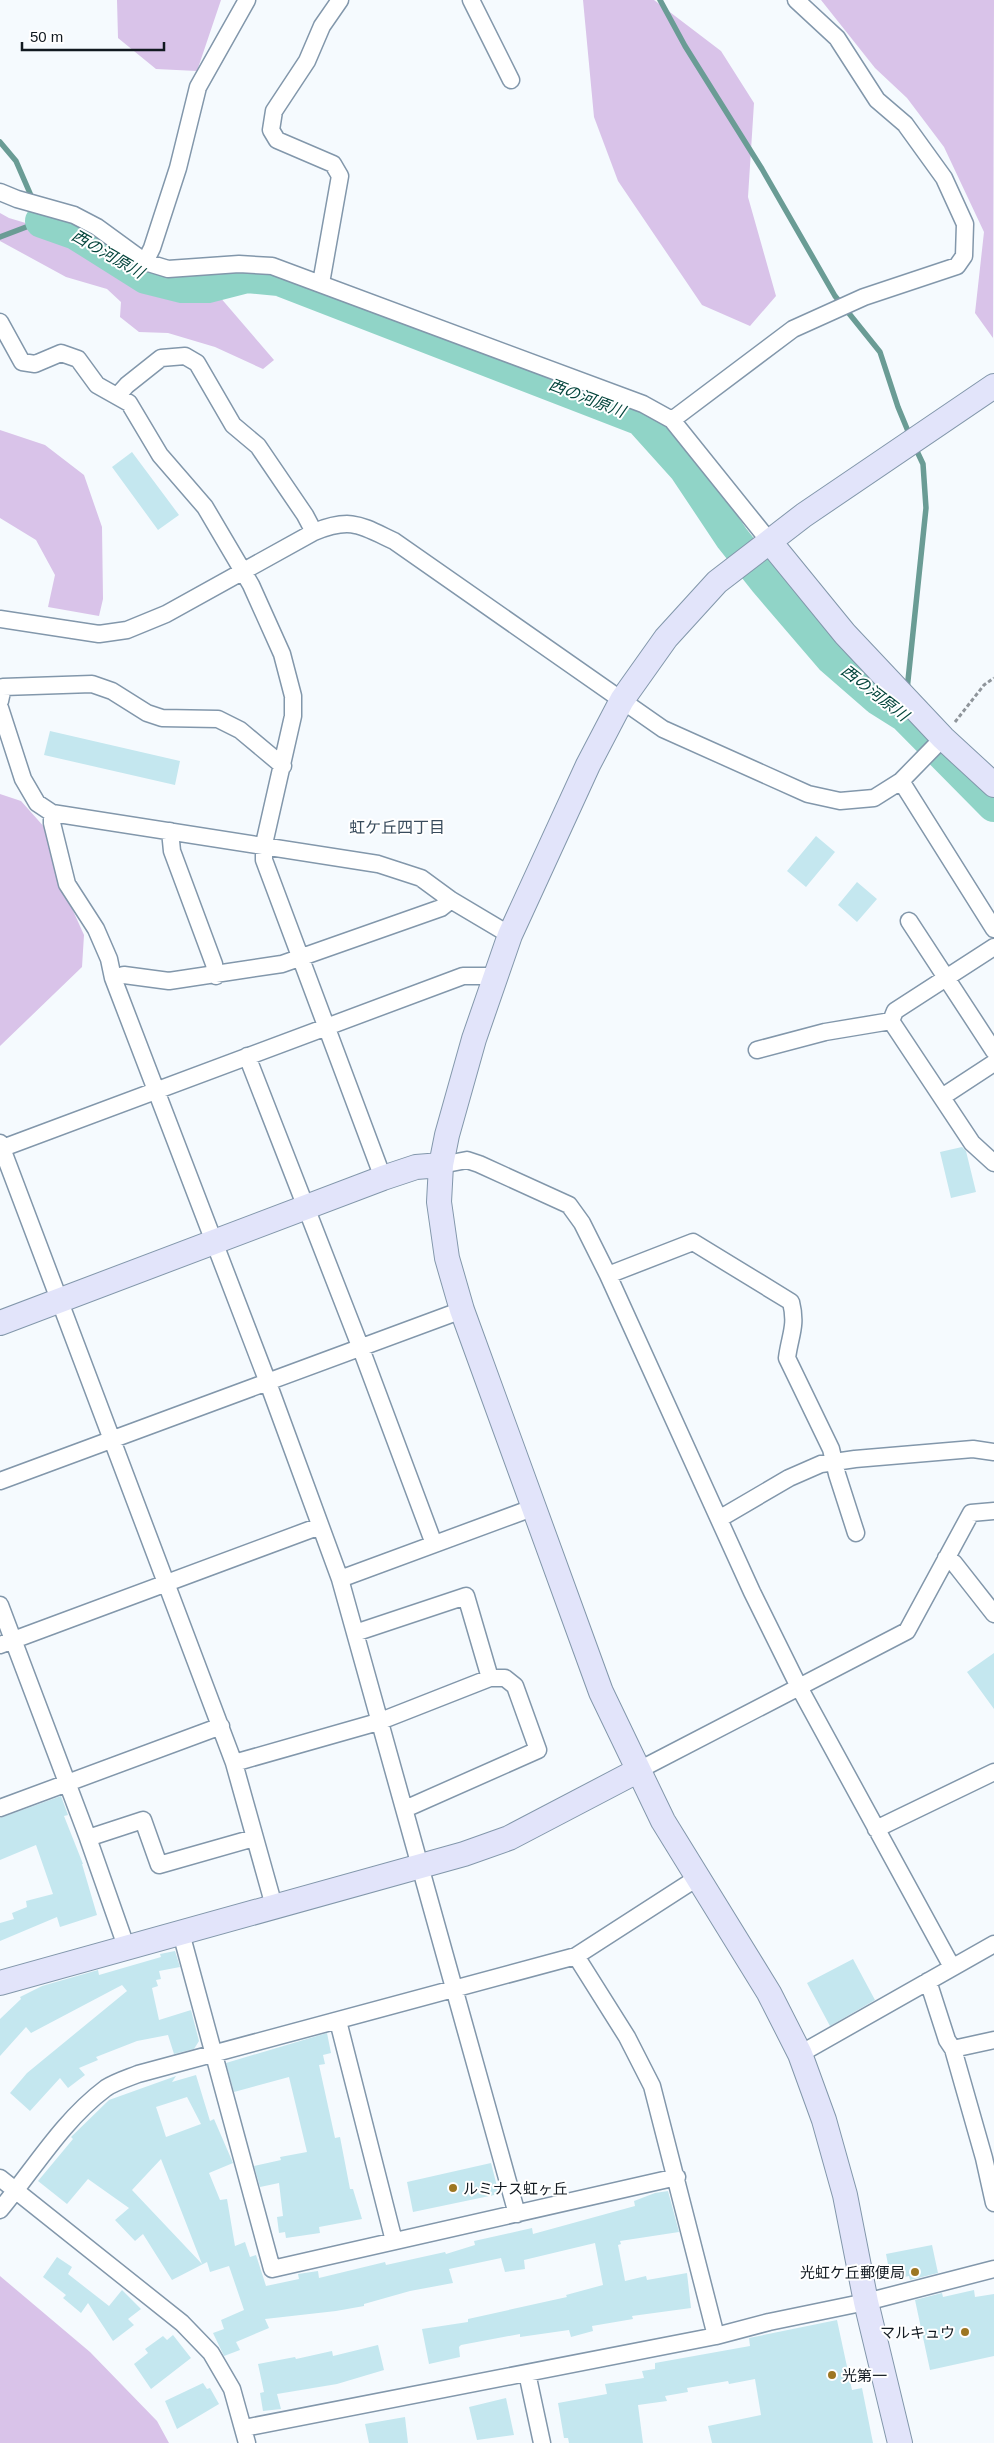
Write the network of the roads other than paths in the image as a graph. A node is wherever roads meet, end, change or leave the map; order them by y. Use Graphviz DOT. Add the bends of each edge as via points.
graph roads {
  1 [pos="247,0"];
  2 [pos="340,0"];
  3 [pos="471,0"];
  4 [pos="796,0"];
  5 [pos="511,80"];
  6 [pos="0,192"];
  7 [pos="145,262"];
  8 [pos="321,283"];
  9 [pos="0,322"];
  10 [pos="994,386"];
  11 [pos="118,395"];
  12 [pos="672,420"];
  13 [pos="314,532"];
  14 [pos="770,542"];
  15 [pos="243,571"];
  16 [pos="0,619"];
  17 [pos="622,700"];
  18 [pos="0,701"];
  19 [pos="0,708"];
  20 [pos="943,738"];
  21 [pos="283,766"];
  22 [pos="901,781"];
  23 [pos="994,785"];
  24 [pos="52,813"];
  25 [pos="170,831"];
  26 [pos="264,844"];
  27 [pos="451,900"];
  28 [pos="909,921"];
  29 [pos="994,929"];
  30 [pos="510,935"];
  31 [pos="994,947"];
  32 [pos="299,959"];
  33 [pos="216,976"];
  34 [pos="496,976"];
  35 [pos="113,978"];
  36 [pos="947,978"];
  37 [pos="891,1021"];
  38 [pos="326,1026"];
  39 [pos="757,1050"];
  40 [pos="994,1051"];
  41 [pos="247,1056"];
  42 [pos="994,1063"];
  43 [pos="154,1090"];
  44 [pos="942,1097"];
  45 [pos="1,1147"];
  46 [pos="994,1163"];
  47 [pos="441,1165"];
  48 [pos="383,1178"];
  49 [pos="305,1208"];
  50 [pos="213,1243"];
  51 [pos="608,1275"];
  52 [pos="60,1300"];
  53 [pos="462,1310"];
  54 [pos="0,1322"];
  55 [pos="360,1346"];
  56 [pos="267,1380"];
  57 [pos="111,1438"];
  58 [pos="994,1452"];
  59 [pos="834,1461"];
  60 [pos="0,1480"];
  61 [pos="535,1507"];
  62 [pos="994,1511"];
  63 [pos="719,1519"];
  64 [pos="320,1526"];
  65 [pos="856,1533"];
  66 [pos="434,1544"];
  67 [pos="946,1558"];
  68 [pos="340,1579"];
  69 [pos="166,1584"];
  70 [pos="0,1605"];
  71 [pos="994,1614"];
  72 [pos="355,1633"];
  73 [pos="6,1642"];
  74 [pos="490,1678"];
  75 [pos="799,1687"];
  76 [pos="378,1722"];
  77 [pos="221,1726"];
  78 [pos="234,1763"];
  79 [pos="637,1771"];
  80 [pos="994,1772"];
  81 [pos="68,1784"];
  82 [pos="0,1808"];
  83 [pos="405,1809"];
  84 [pos="876,1829"];
  85 [pos="88,1838"];
  86 [pos="254,1838"];
  87 [pos="420,1865"];
  88 [pos="697,1878"];
  89 [pos="274,1906"];
  90 [pos="181,1933"];
  91 [pos="994,1944"];
  92 [pos="127,1949"];
  93 [pos="576,1956"];
  94 [pos="952,1967"];
  95 [pos="928,1981"];
  96 [pos="0,1983"];
  97 [pos="454,1989"];
  98 [pos="338,2021"];
  99 [pos="994,2040"];
  100 [pos="953,2049"];
  101 [pos="213,2054"];
  102 [pos="800,2054"];
  103 [pos="989,2157"];
  104 [pos="677,2177"];
  105 [pos="0,2178"];
  106 [pos="16,2190"];
  107 [pos="994,2203"];
  108 [pos="0,2210"];
  109 [pos="517,2214"];
  110 [pos="394,2241"];
  111 [pos="994,2269"];
  112 [pos="866,2302"];
  113 [pos="716,2336"];
  114 [pos="527,2373"];
  115 [pos="246,2436"];
  116 [pos="542,2443"];
  117 [pos="900,2443"];
  1 -- 7 [label="street" via="198,87 178,168"];
  2 -- 8 [label="street" via="322,26 307,61 274,111 271,130 277,140 333,164 340,176"];
  3 -- 5 [label="street"];
  4 -- 12 [label="street" via="837,38 878,100 905,124 944,178 965,224 964,256 957,266 864,297 793,329"];
  6 -- 7 [label="street" via="17,200 74,215 97,227"];
  7 -- 8 [label="street" via="168,269 239,264 272,266"];
  8 -- 12 [label="street" via="643,404"];
  9 -- 11 [label="street" via="22,362 35,364 60,353 78,359 97,385"];
  10 -- 14 [label="street" via="804,515"];
  11 -- 13 [label="street" via="161,358 185,356 197,363 233,425 258,446"];
  11 -- 15 [label="street" via="129,403 160,455 205,507"];
  12 -- 14 [label="street"];
  13 -- 15 [label="street"];
  13 -- 17 [label="street" via="334,524 357,524 394,540"];
  14 -- 17 [label="street" via="718,582 666,638"];
  14 -- 20 [label="street" via="845,634"];
  15 -- 16 [label="street" via="166,614 127,630 99,634"];
  15 -- 21 [label="street" via="282,654 293,696 293,716"];
  17 -- 22 [label="street" via="663,729 808,794 840,801 874,798"];
  17 -- 30 [label="street" via="588,765"];
  18 -- 21 [label="street" via="3,687 92,684 162,718 218,719 240,730"];
  19 -- 24 [label="street" via="23,779 37,803"];
  20 -- 22 [label="street"];
  20 -- 23 [label="street"];
  21 -- 26 [label="street"];
  22 -- 29 [label="street"];
  24 -- 25 [label="street"];
  24 -- 35 [label="street" via="67,884 96,929"];
  25 -- 26 [label="street"];
  25 -- 33 [label="street" via="172,851"];
  26 -- 27 [label="street" via="378,864 421,878"];
  26 -- 32 [label="street" via="264,860"];
  27 -- 30 [label="street"];
  27 -- 32 [label="street" via="441,908"];
  28 -- 36 [label="street"];
  30 -- 34 [label="street"];
  31 -- 36 [label="street"];
  32 -- 33 [label="street"];
  32 -- 38 [label="street"];
  33 -- 35 [label="street" via="168,982 124,975"];
  34 -- 38 [label="street" via="463,976"];
  34 -- 47 [label="street" via="474,1039"];
  35 -- 43 [label="street"];
  36 -- 37 [label="street" via="896,1011"];
  36 -- 40 [label="street"];
  37 -- 39 [label="street" via="825,1032"];
  37 -- 44 [label="street"];
  38 -- 41 [label="street"];
  38 -- 48 [label="street"];
  41 -- 43 [label="street"];
  41 -- 49 [label="street"];
  42 -- 44 [label="street"];
  43 -- 45 [label="street"];
  43 -- 50 [label="street"];
  44 -- 46 [label="street" via="972,1142"];
  45 -- 52 [label="street"];
  47 -- 48 [label="street" via="416,1168"];
  47 -- 51 [label="street" via="467,1160 569,1205 582,1223"];
  47 -- 53 [label="street" via="439,1202 447,1258"];
  48 -- 49 [label="street"];
  49 -- 50 [label="street"];
  49 -- 55 [label="street"];
  50 -- 52 [label="street"];
  50 -- 56 [label="street"];
  51 -- 59 [label="street" via="693,1242 791,1302 795,1320 788,1358"];
  51 -- 63 [label="street"];
  52 -- 54 [label="street"];
  52 -- 57 [label="street"];
  53 -- 55 [label="street"];
  53 -- 61 [label="street"];
  55 -- 56 [label="street"];
  55 -- 66 [label="street"];
  56 -- 57 [label="street"];
  56 -- 64 [label="street"];
  57 -- 60 [label="street"];
  57 -- 69 [label="street"];
  58 -- 59 [label="street" via="973,1449"];
  59 -- 63 [label="street" via="789,1478"];
  59 -- 65 [label="street"];
  61 -- 66 [label="street"];
  61 -- 79 [label="street" via="601,1692"];
  62 -- 67 [label="street" via="971,1513"];
  63 -- 75 [label="street"];
  64 -- 68 [label="street"];
  64 -- 69 [label="street"];
  66 -- 68 [label="street"];
  67 -- 71 [label="street" via="954,1562"];
  67 -- 75 [label="street" via="907,1631"];
  68 -- 72 [label="street"];
  69 -- 73 [label="street"];
  69 -- 77 [label="street"];
  70 -- 73 [label="street"];
  72 -- 74 [label="street" via="466,1596"];
  72 -- 76 [label="street"];
  73 -- 81 [label="street"];
  74 -- 76 [label="street"];
  74 -- 83 [label="street" via="505,1678 515,1686 538,1750"];
  75 -- 79 [label="street"];
  75 -- 84 [label="street"];
  76 -- 78 [label="street"];
  76 -- 83 [label="street"];
  77 -- 78 [label="street"];
  77 -- 81 [label="street"];
  78 -- 86 [label="street"];
  79 -- 87 [label="street" via="509,1838"];
  79 -- 88 [label="street"];
  80 -- 84 [label="street"];
  81 -- 82 [label="street"];
  81 -- 85 [label="street"];
  83 -- 87 [label="street"];
  84 -- 94 [label="street"];
  85 -- 86 [label="street" via="143,1820 159,1865"];
  85 -- 92 [label="street"];
  86 -- 89 [label="street"];
  87 -- 89 [label="street"];
  87 -- 97 [label="street"];
  88 -- 93 [label="street"];
  88 -- 102 [label="street" via="769,1993"];
  89 -- 90 [label="street"];
  90 -- 92 [label="street"];
  90 -- 101 [label="street"];
  91 -- 94 [label="street"];
  92 -- 96 [label="street"];
  93 -- 97 [label="street"];
  93 -- 104 [label="street" via="627,2036 652,2086"];
  94 -- 95 [label="street"];
  95 -- 100 [label="street" via="947,2040"];
  95 -- 102 [label="street"];
  97 -- 98 [label="street"];
  97 -- 109 [label="street"];
  98 -- 101 [label="street"];
  98 -- 110 [label="street"];
  99 -- 100 [label="street"];
  100 -- 103 [label="street"];
  101 -- 106 [label="street" via="138,2074 108,2087 62,2129"];
  101 -- 110 [label="street" via="272,2269"];
  102 -- 112 [label="street" via="840,2176"];
  103 -- 107 [label="street"];
  104 -- 109 [label="street"];
  104 -- 113 [label="street"];
  105 -- 106 [label="street"];
  106 -- 108 [label="street"];
  106 -- 115 [label="street" via="182,2323 215,2360 232,2389"];
  109 -- 110 [label="street"];
  111 -- 112 [label="street"];
  112 -- 113 [label="street"];
  112 -- 117 [label="street"];
  113 -- 114 [label="street"];
  114 -- 115 [label="street"];
  114 -- 116 [label="street"];
}
